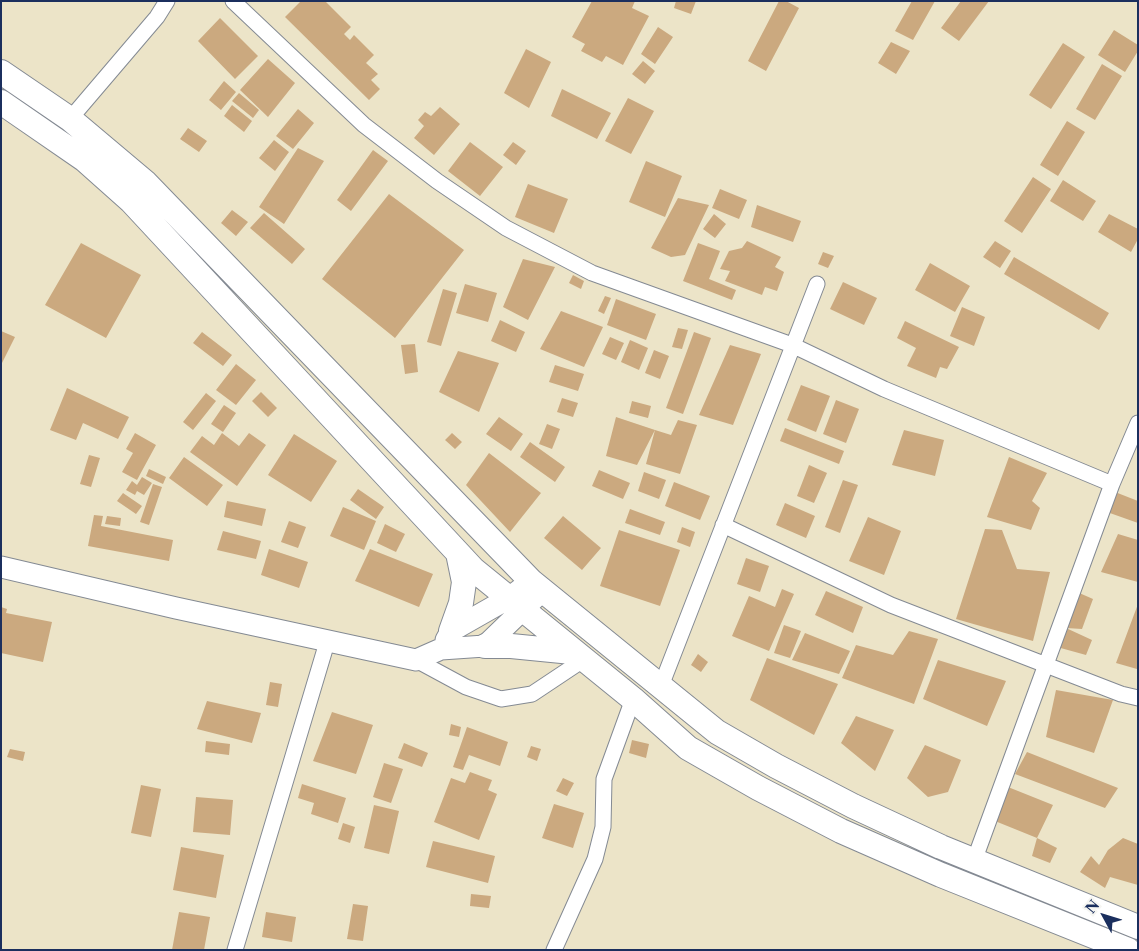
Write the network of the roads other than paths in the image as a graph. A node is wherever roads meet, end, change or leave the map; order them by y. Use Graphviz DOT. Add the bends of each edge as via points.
graph roads {
  1 [pos="167,1"];
  2 [pos="233,1"];
  3 [pos="1,72"];
  4 [pos="1,102"];
  5 [pos="70,119"];
  6 [pos="817,284"];
  7 [pos="792,346"];
  8 [pos="1138,423"];
  9 [pos="1112,484"];
  10 [pos="722,525"];
  11 [pos="458,553"];
  12 [pos="1,567"];
  13 [pos="536,586"];
  14 [pos="515,605"];
  15 [pos="328,639"];
  16 [pos="446,640"];
  17 [pos="485,646"];
  18 [pos="578,656"];
  19 [pos="416,660"];
  20 [pos="1046,665"];
  21 [pos="661,686"];
  22 [pos="1138,698"];
  23 [pos="633,699"];
  24 [pos="974,861"];
  25 [pos="1138,928"];
  26 [pos="235,950"];
  27 [pos="554,950"];
  28 [pos="1128,950"];
  1 -- 5 [label="street"];
  2 -- 7 [label="street" via="364,125 506,228 592,273"];
  3 -- 5 [label="main road"];
  4 -- 11 [label="main road" via="85,160 131,201"];
  5 -- 13 [label="main road" via="146,183"];
  6 -- 7 [label="street"];
  7 -- 9 [label="street" via="884,389"];
  7 -- 10 [label="street"];
  8 -- 9 [label="street"];
  9 -- 20 [label="street"];
  10 -- 20 [label="street" via="891,604"];
  10 -- 21 [label="street"];
  11 -- 14 [label="main road"];
  11 -- 16 [label="main road" via="464,582 461,603"];
  12 -- 15 [label="main road"];
  13 -- 14 [label="main road"];
  13 -- 21 [label="main road"];
  14 -- 16 [label="main road"];
  14 -- 17 [label="main road"];
  14 -- 18 [label="main road"];
  15 -- 19 [label="main road"];
  15 -- 26 [label="street"];
  16 -- 17 [label="main road"];
  16 -- 19 [label="main road"];
  17 -- 18 [label="main road" via="511,646"];
  18 -- 19 [label="street" via="532,694 501,699 466,687"];
  18 -- 23 [label="main road"];
  20 -- 22 [label="street"];
  20 -- 24 [label="street"];
  21 -- 24 [label="main road" via="717,732 776,766 853,806"];
  23 -- 27 [label="street" via="604,779 603,827 594,859"];
  23 -- 28 [label="main road" via="688,748 841,831"];
  24 -- 25 [label="main road"];
}
